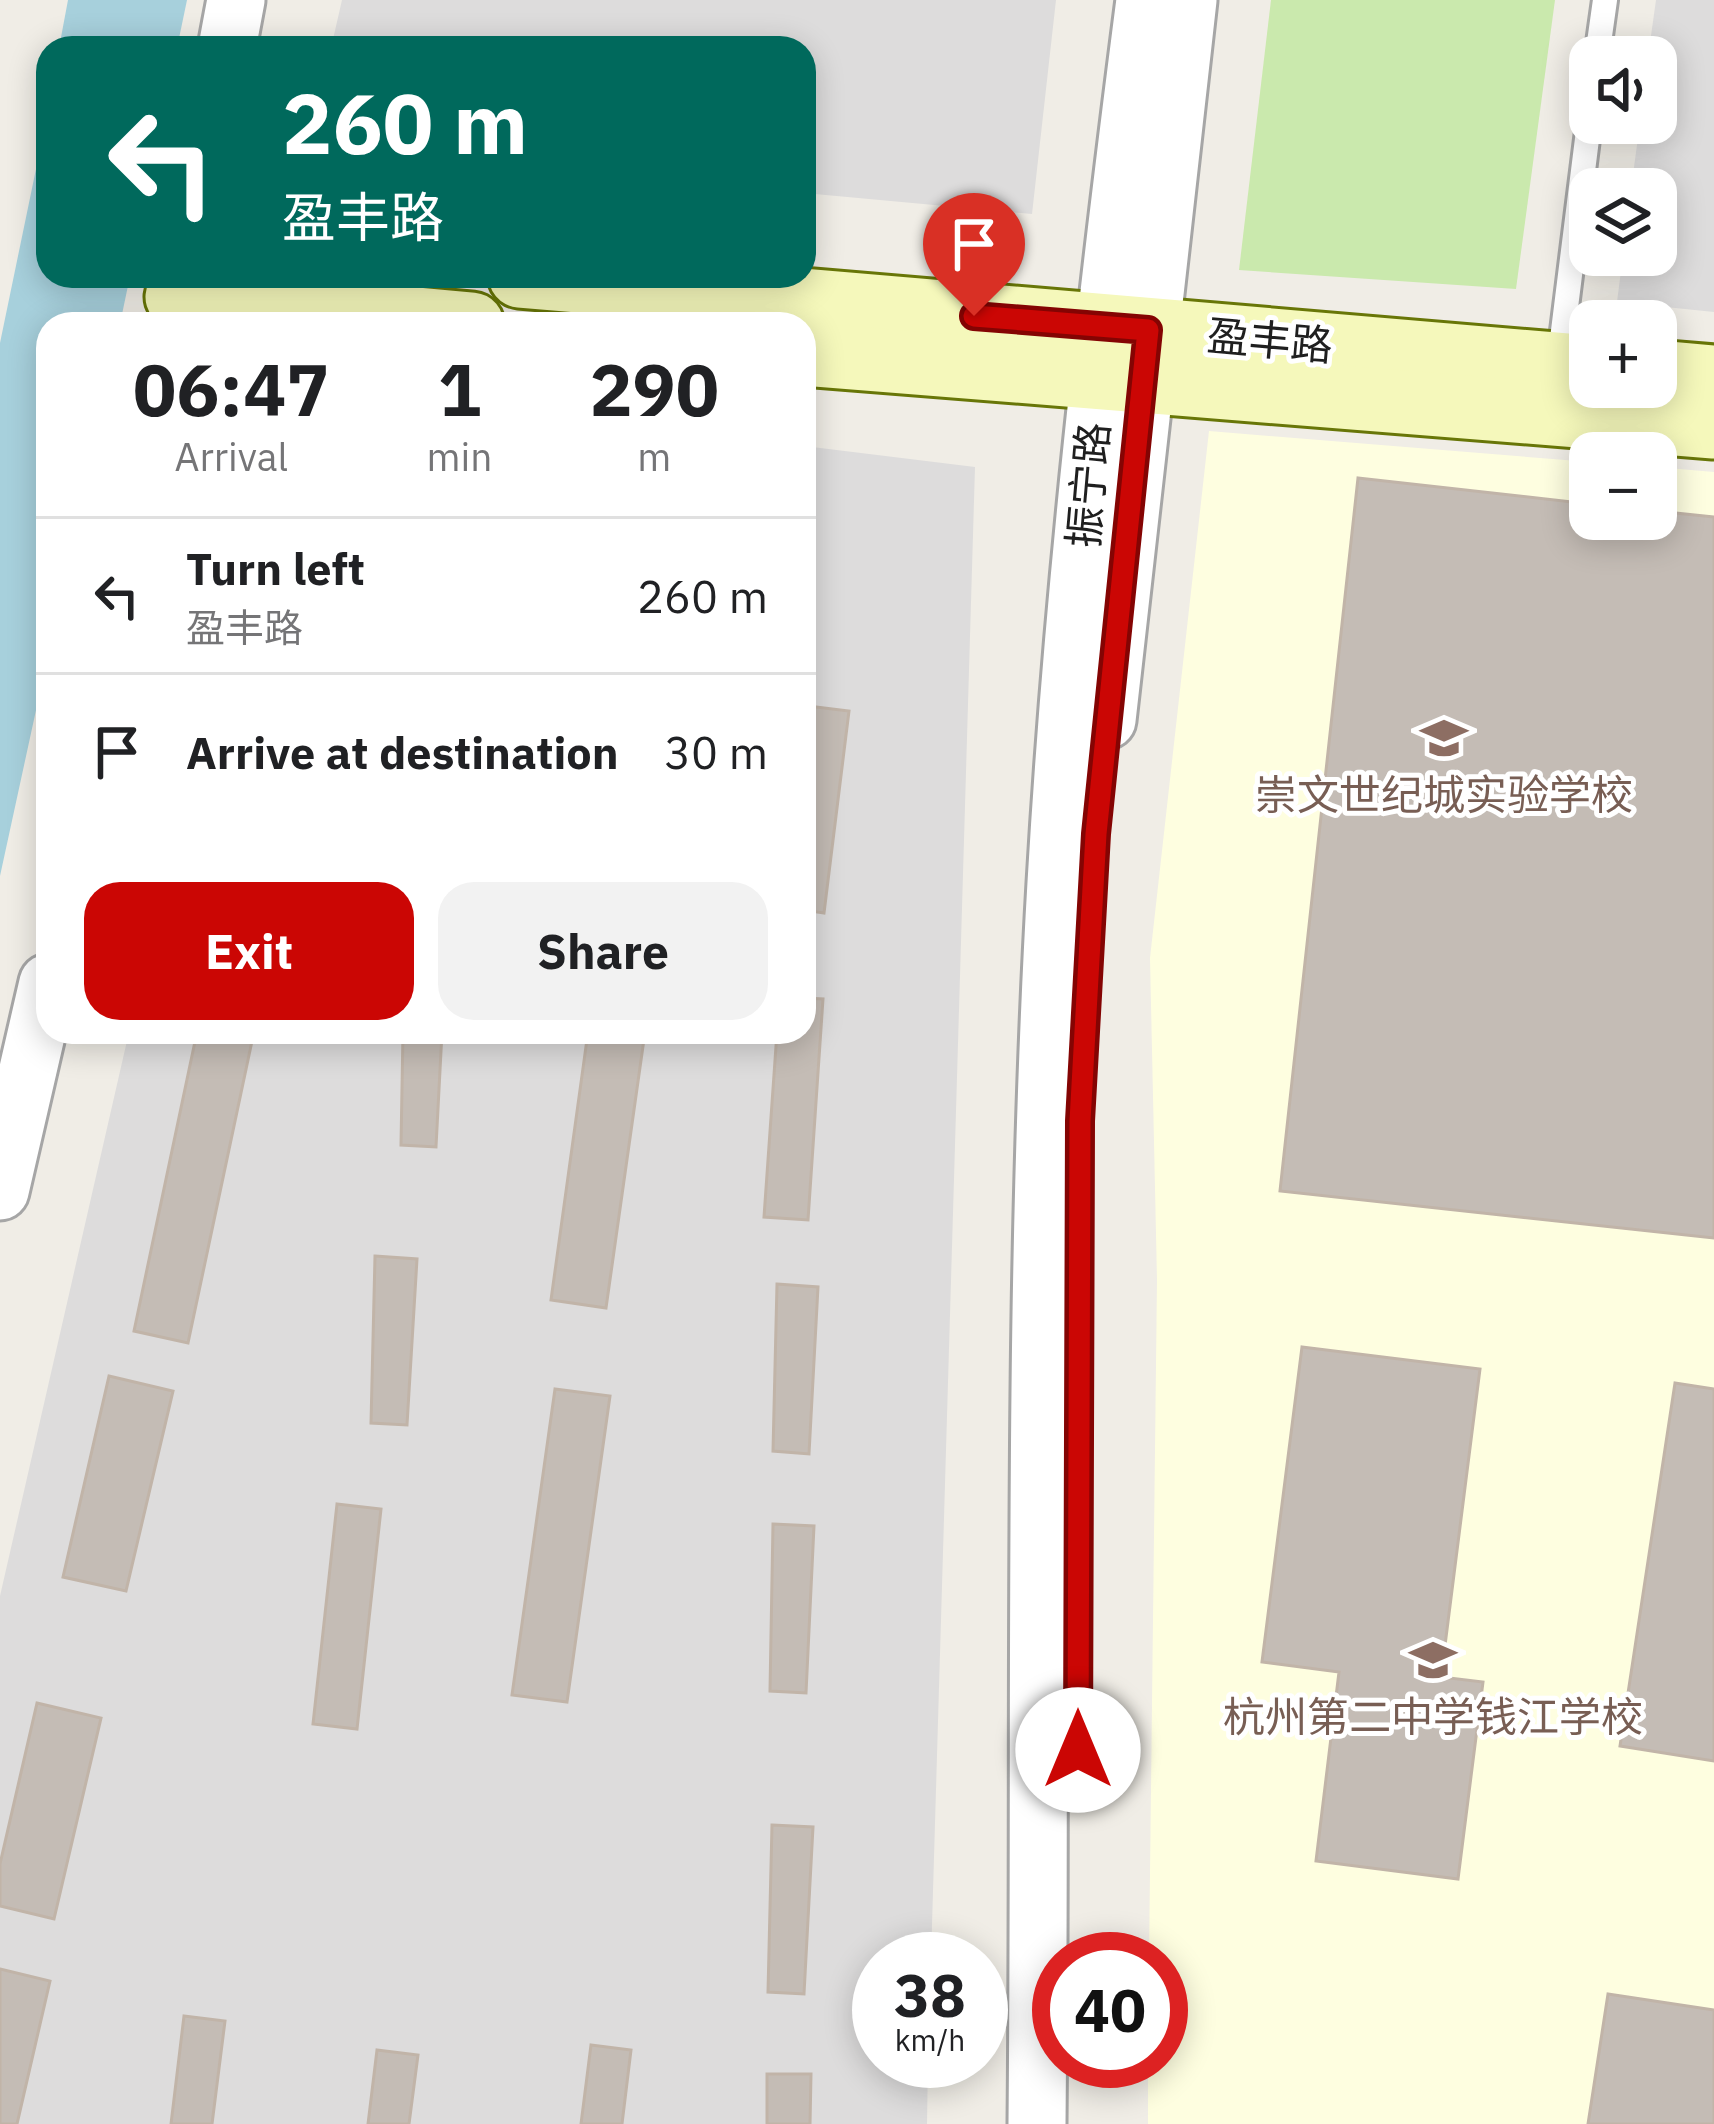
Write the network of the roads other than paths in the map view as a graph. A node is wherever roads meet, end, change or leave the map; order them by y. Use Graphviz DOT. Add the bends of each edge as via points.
graph roads {
  1 [pos="236,0"];
  2 [pos="1145,0"];
  3 [pos="1189,0"];
  4 [pos="1605,0"];
  5 [pos="229,36"];
  6 [pos="1600,36"];
  7 [pos="1588,144"];
  8 [pos="611,288"];
  9 [pos="177,299"];
  10 [pos="1578,300"];
  11 [pos="330,312"];
  12 [pos="794,312"];
  13 [pos="816,315"];
  14 [pos="816,354"];
  15 [pos="1122,355"];
  16 [pos="1569,365"];
  17 [pos="1677,374"];
  18 [pos="1714,377"];
  19 [pos="1714,428"];
  20 [pos="36,1035"];
  21 [pos="0,1191"];
  22 [pos="1077,1932"];
  23 [pos="1077,2088"];
  24 [pos="1037,2124"];
  25 [pos="1077,2124"];
  1 -- 5 [label="street"];
  2 -- 15 [label="street, 振宁路"];
  3 -- 15 [label="street, 振宁路"];
  4 -- 6 [label="lane"];
  7 -- 10 [label="lane"];
  8 -- 12 [label="main road, 盈丰路"];
  9 -- 11 [label="main road"];
  13 -- 15 [label="main road, 盈丰路"];
  14 -- 15 [label="main road, 盈丰路"];
  15 -- 16 [label="main road, 盈丰路"];
  15 -- 19 [label="main road, 盈丰路"];
  15 -- 22 [label="street, 振宁路" via="1080,1121"];
  15 -- 24 [label="street, 振宁路" via="1056,882 1045,1141"];
  17 -- 18 [label="main road"];
  20 -- 21 [label="street"];
  23 -- 25 [label="street"];
}
